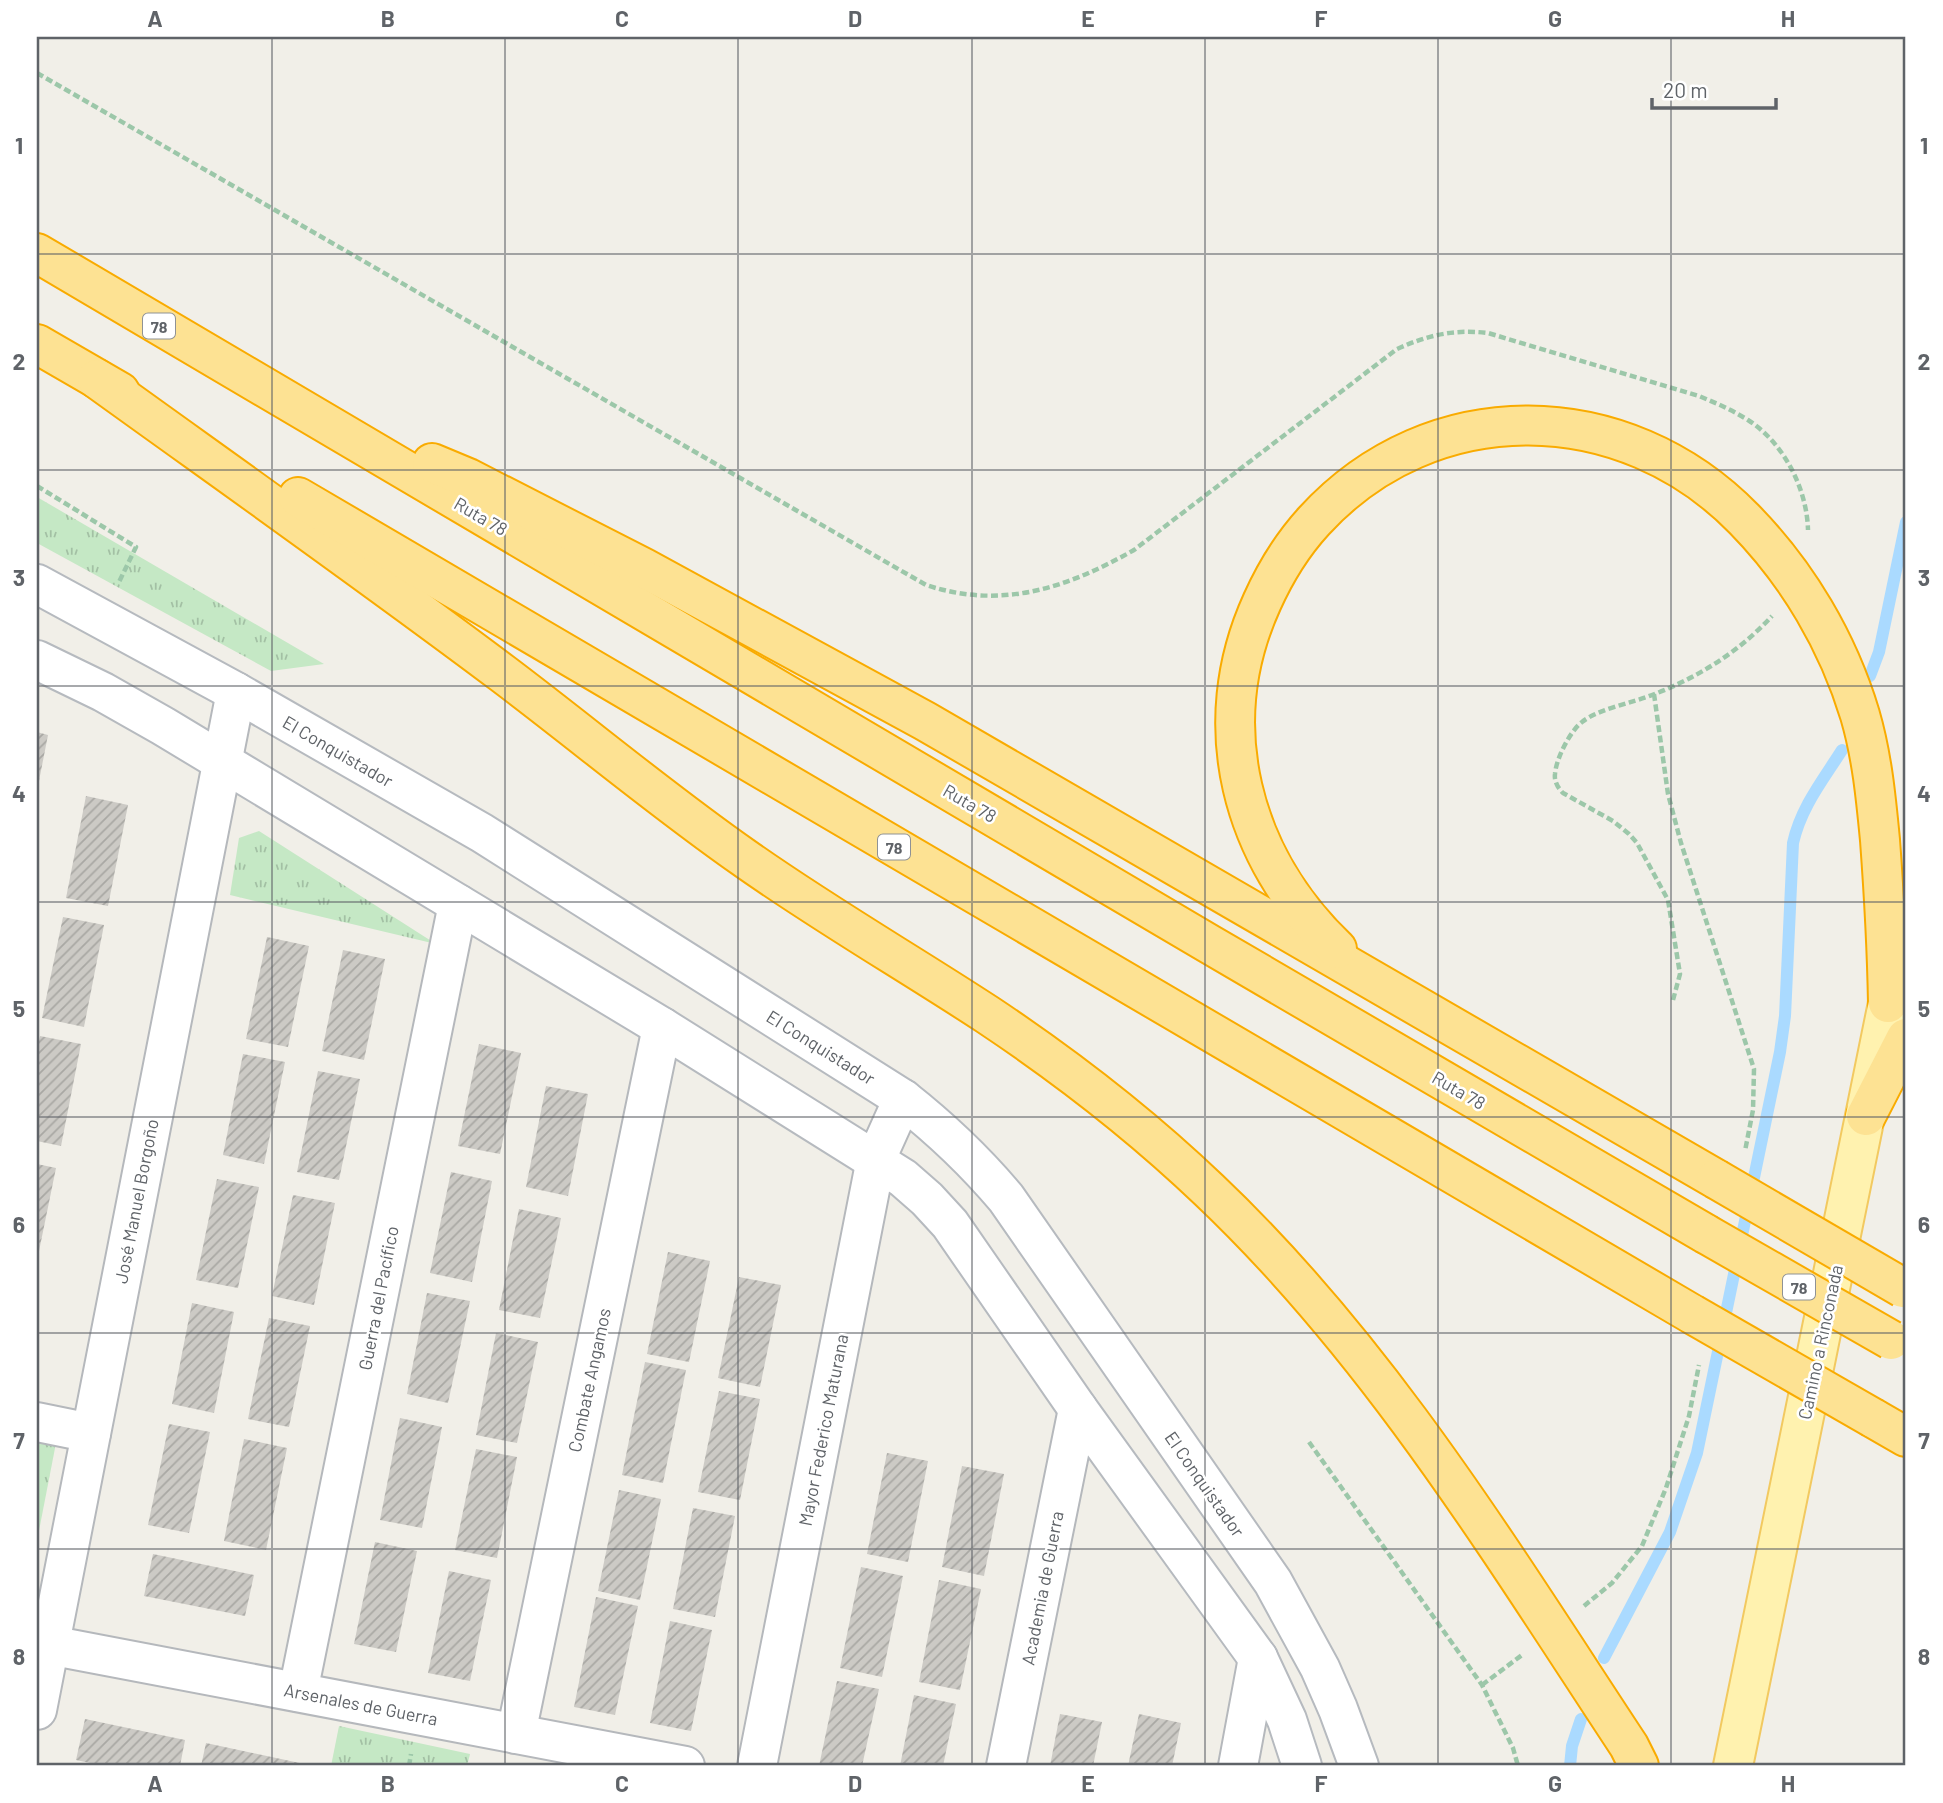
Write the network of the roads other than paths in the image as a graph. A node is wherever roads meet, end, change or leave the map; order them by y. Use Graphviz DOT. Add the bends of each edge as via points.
graph roads {
  1 [pos="37,253"];
  2 [pos="37,344"];
  3 [pos="97,379"];
  4 [pos="281,398"];
  5 [pos="37,584"];
  6 [pos="37,660"];
  7 [pos="236,692"];
  8 [pos="222,762"];
  9 [pos="458,904"];
  10 [pos="1906,918"];
  11 [pos="1369,979"];
  12 [pos="1888,1003"];
  13 [pos="662,1027"];
  14 [pos="1906,1038"];
  15 [pos="902,1099"];
  16 [pos="1866,1116"];
  17 [pos="876,1159"];
  18 [pos="1904,1289"];
  19 [pos="1899,1345"];
  20 [pos="1078,1409"];
  21 [pos="37,1422"];
  22 [pos="91,1433"];
  23 [pos="1906,1437"];
  24 [pos="43,1645"];
  25 [pos="1258,1658"];
  26 [pos="298,1692"];
  27 [pos="37,1710"];
  28 [pos="516,1734"];
  29 [pos="685,1766"];
  30 [pos="757,1766"];
  31 [pos="1006,1766"];
  32 [pos="1238,1766"];
  33 [pos="1302,1766"];
  34 [pos="1359,1766"];
  35 [pos="1639,1766"];
  36 [pos="1733,1766"];
  1 -- 4 [label="highway, Ruta 78 / 78"];
  2 -- 3 [label="highway, 78"];
  3 -- 23 [label="highway, 78, bridge"];
  3 -- 35 [label="highway" via="426,616 744,858 1042,1052 1200,1181 1265,1246 1385,1387 1449,1473"];
  4 -- 11 [label="highway" via="468,478 656,575 925,721"];
  4 -- 19 [label="highway, Ruta 78 / 78, bridge"];
  5 -- 7 [label="street, El Conquistador"];
  6 -- 8 [label="street" via="103,692"];
  7 -- 8 [label="street, José Manuel Borgoño"];
  7 -- 15 [label="street, El Conquistador" via="482,833"];
  8 -- 9 [label="street"];
  8 -- 22 [label="street, José Manuel Borgoño"];
  9 -- 13 [label="street"];
  9 -- 26 [label="street, Guerra del Pacífico"];
  10 -- 12 [label="street, Camino a Rinconada"];
  11 -- 12 [label="highway" via="1299,905 1255,832 1241,784 1235,733 1236,691 1255,618 1272,579 1314,520 1395,459 1472,431 1505,426 1569,427 1637,445 1699,479 1750,525 1798,583 1819,619 1842,666 1872,765 1886,909"];
  11 -- 18 [label="highway, bridge"];
  12 -- 16 [label="main road, Camino a Rinconada"];
  13 -- 17 [label="street"];
  13 -- 28 [label="street, Combate Angamos"];
  14 -- 16 [label="highway"];
  15 -- 17 [label="street, Mayor Federico Maturana"];
  15 -- 34 [label="street, El Conquistador" via="975,1161 1006,1198 1273,1582 1320,1668"];
  16 -- 36 [label="main road, Camino a Rinconada"];
  17 -- 20 [label="street" via="919,1192 950,1224"];
  17 -- 30 [label="street, Mayor Federico Maturana"];
  20 -- 25 [label="street"];
  20 -- 31 [label="street, Academia de Guerra"];
  21 -- 22 [label="street"];
  22 -- 24 [label="street, José Manuel Borgoño"];
  24 -- 26 [label="street, Arsenales de Guerra"];
  24 -- 27 [label="street, José Manuel Borgoño"];
  25 -- 32 [label="street"];
  25 -- 33 [label="street"];
  26 -- 28 [label="street, Arsenales de Guerra"];
  28 -- 29 [label="street, Arsenales de Guerra"];
}
